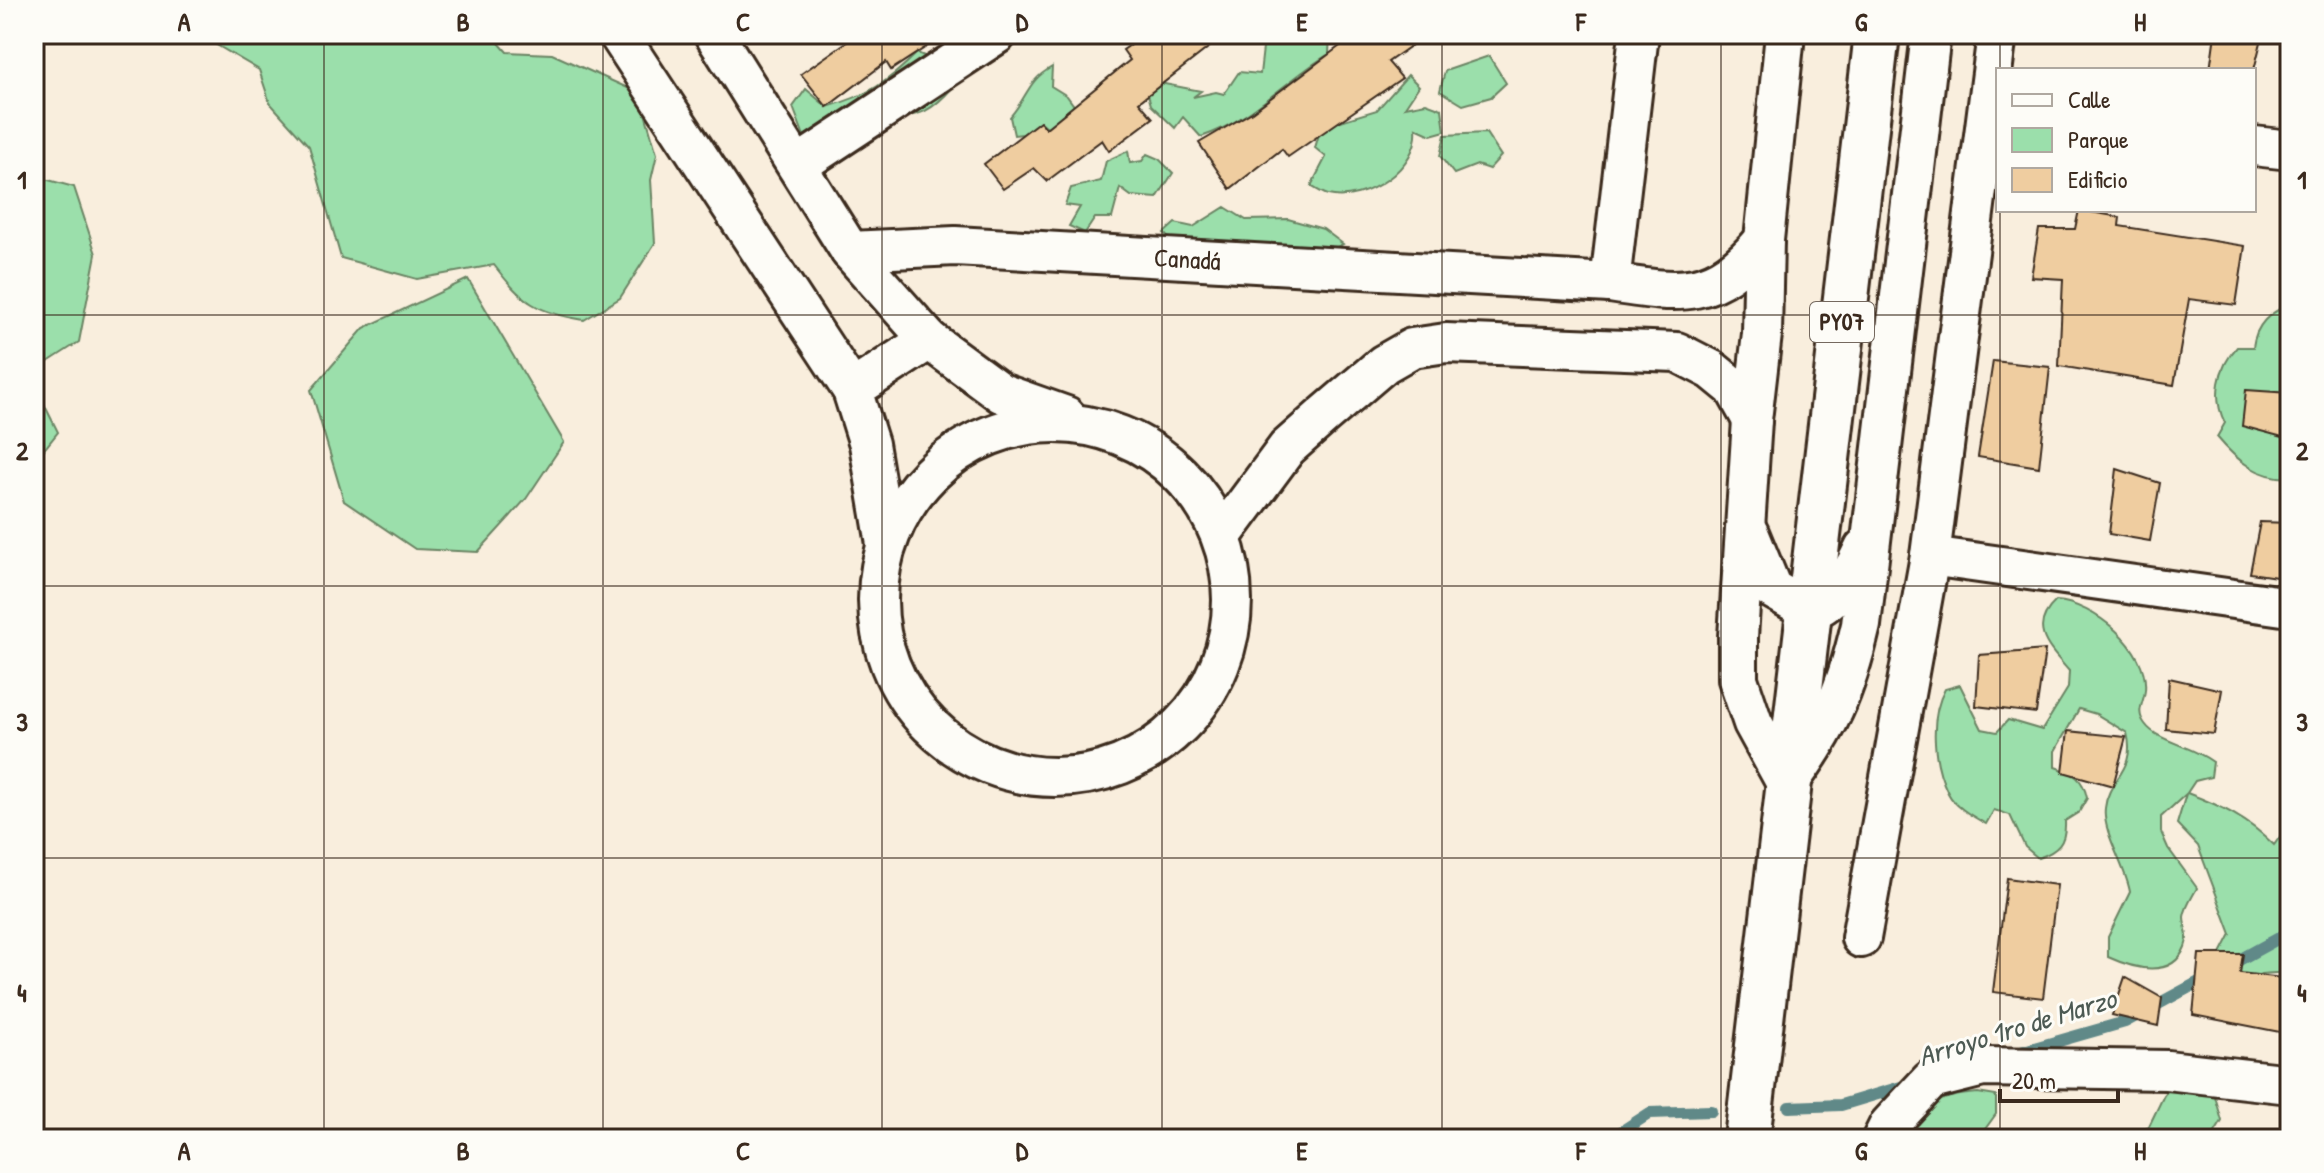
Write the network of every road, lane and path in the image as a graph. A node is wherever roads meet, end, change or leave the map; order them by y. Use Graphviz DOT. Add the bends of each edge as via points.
graph roads {
  1 [pos="618,34"];
  2 [pos="714,34"];
  3 [pos="997,34"];
  4 [pos="1639,34"];
  5 [pos="1785,34"];
  6 [pos="1877,34"];
  7 [pos="1997,34"];
  8 [pos="1928,45"];
  9 [pos="1993,114"];
  10 [pos="2256,146"];
  11 [pos="2290,150"];
  12 [pos="798,165"];
  13 [pos="1764,240"];
  14 [pos="850,251"];
  15 [pos="1610,283"];
  16 [pos="929,340"];
  17 [pos="852,390"];
  18 [pos="1752,420"];
  19 [pos="1106,430"];
  20 [pos="1746,523"];
  21 [pos="1871,534"];
  22 [pos="1221,537"];
  23 [pos="886,544"];
  24 [pos="1930,556"];
  25 [pos="2290,607"];
  26 [pos="1810,611"];
  27 [pos="1787,785"];
  28 [pos="1861,938"];
  29 [pos="2290,1084"];
  30 [pos="1747,1139"];
  31 [pos="1882,1139"];
  1 -- 17 [label="street"];
  2 -- 12 [label="street"];
  3 -- 12 [label="street"];
  4 -- 15 [label="street"];
  5 -- 13 [label="street"];
  6 -- 26 [label="highway, PY07"];
  7 -- 9 [label="street"];
  8 -- 21 [label="street"];
  9 -- 24 [label="street"];
  10 -- 11 [label="street"];
  12 -- 14 [label="street"];
  13 -- 15 [label="street, Canadá" via="1732,274 1708,286 1669,292"];
  13 -- 18 [label="street" via="1762,334"];
  14 -- 15 [label="street, Canadá" via="955,246"];
  14 -- 16 [label="street"];
  16 -- 17 [label="street"];
  16 -- 19 [label="street" via="1001,393"];
  17 -- 23 [label="street" via="869,444"];
  18 -- 20 [label="street"];
  18 -- 22 [label="street" via="1734,388 1677,352 1446,343 1412,348 1384,364 1287,448"];
  19 -- 22 [label="street" via="1143,446 1176,470 1202,501"];
  19 -- 23 [label="street" via="1067,423 1027,424 978,440 926,478 902,509"];
  20 -- 26 [label="street" via="1772,589"];
  20 -- 27 [label="street" via="1738,679 1753,723"];
  21 -- 26 [label="street" via="1836,593"];
  21 -- 27 [label="street" via="1848,683 1821,739"];
  22 -- 23 [label="street" via="1233,584 1230,632 1216,678 1188,718 1152,750 1108,770 1060,777 1012,772 967,754 928,724 899,685 882,640 877,592"];
  24 -- 25 [label="street"];
  24 -- 28 [label="street"];
  26 -- 27 [label="highway, PY07"];
  27 -- 30 [label="highway, PY07"];
  29 -- 31 [label="street" via="2167,1070 1983,1067 1931,1080"];
}
